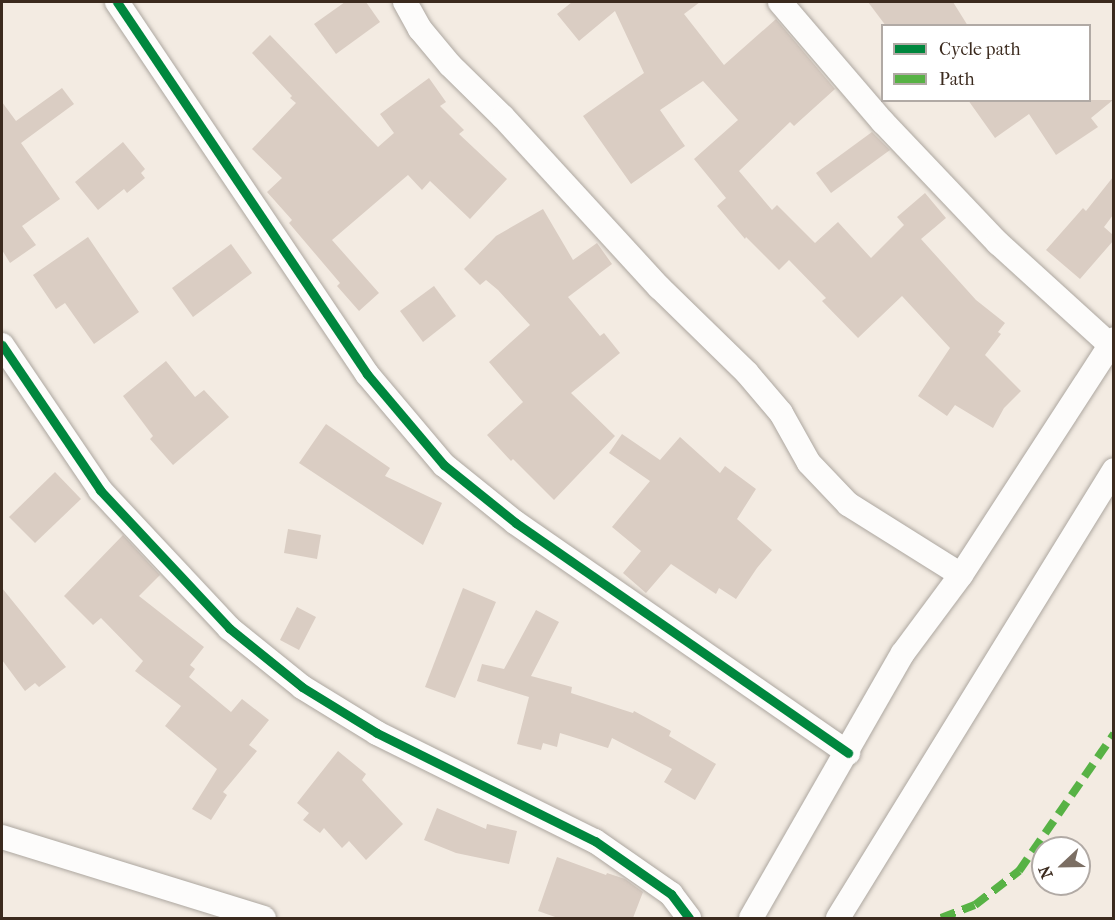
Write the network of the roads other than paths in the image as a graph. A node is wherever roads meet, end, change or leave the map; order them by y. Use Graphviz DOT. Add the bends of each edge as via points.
graph roads {
  1 [pos="117,2"];
  2 [pos="405,2"];
  3 [pos="780,2"];
  4 [pos="1112,342"];
  5 [pos="2,345"];
  6 [pos="1113,470"];
  7 [pos="961,575"];
  8 [pos="848,753"];
  9 [pos="2,837"];
  10 [pos="264,918"];
  11 [pos="689,918"];
  12 [pos="752,918"];
  13 [pos="838,918"];
  1 -- 8 [label="street" via="367,374 444,465 516,523"];
  2 -- 7 [label="street" via="420,29 450,65 659,287 747,373 781,413 809,463 848,504"];
  3 -- 4 [label="street" via="883,122 998,243"];
  4 -- 7 [label="street"];
  5 -- 11 [label="street" via="100,490 230,628 302,687 377,734 595,842 671,894"];
  6 -- 13 [label="street"];
  7 -- 8 [label="street" via="903,653"];
  8 -- 12 [label="street"];
  9 -- 10 [label="street"];
}
